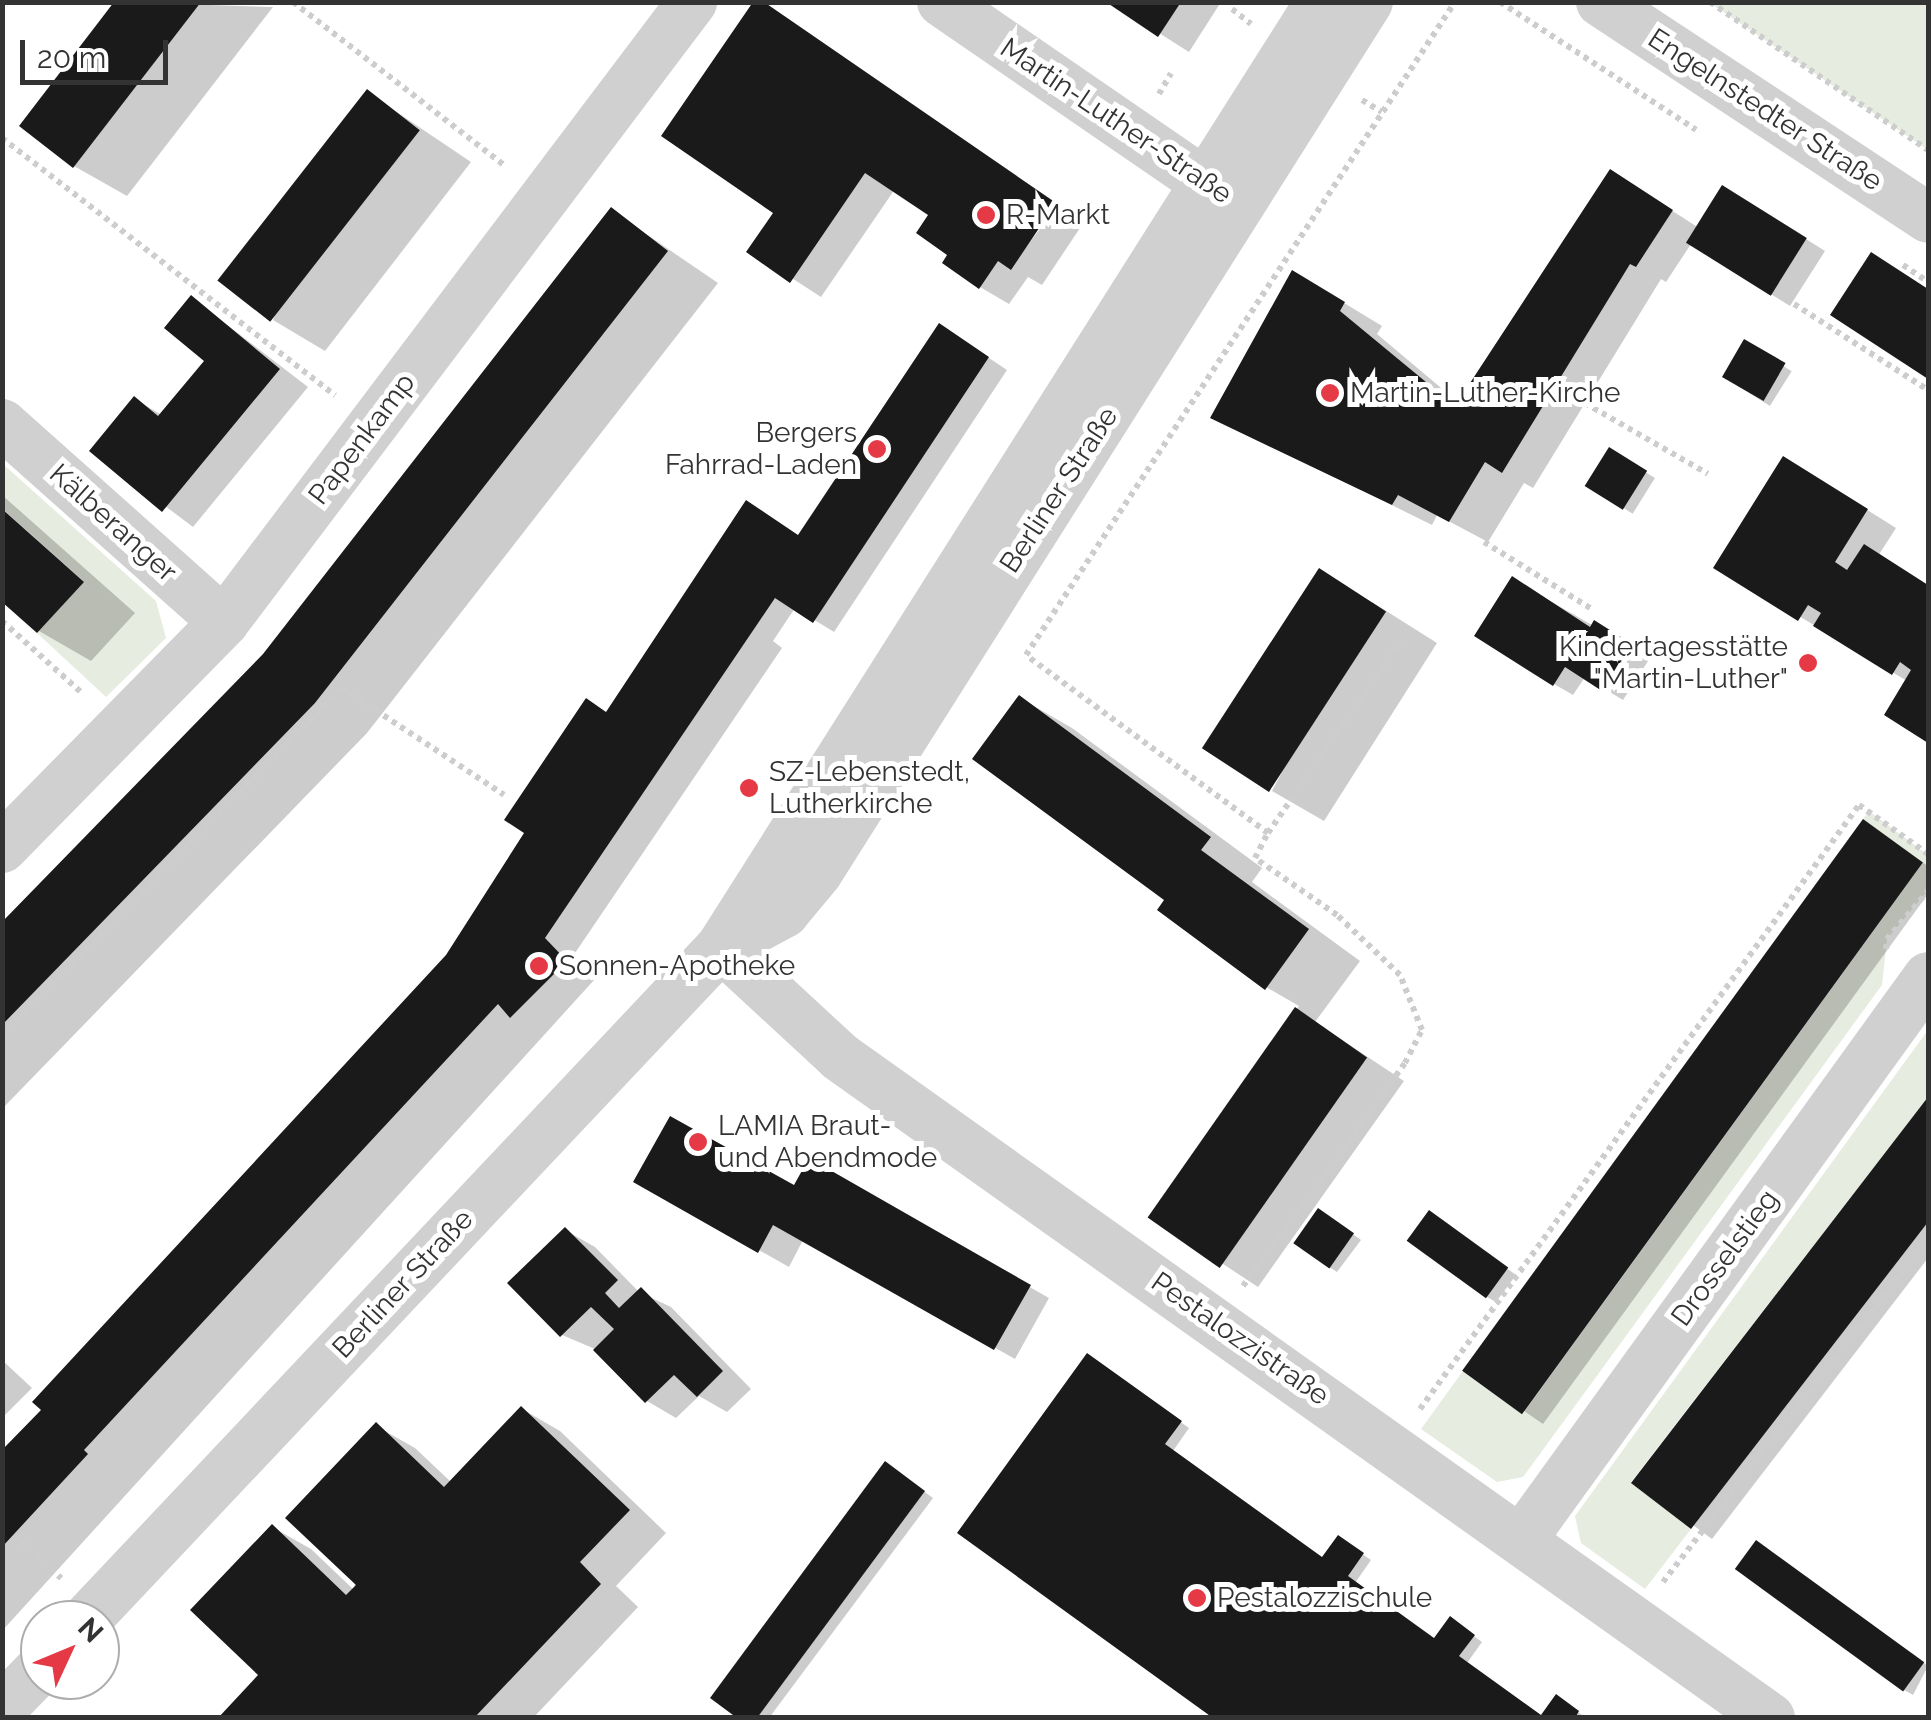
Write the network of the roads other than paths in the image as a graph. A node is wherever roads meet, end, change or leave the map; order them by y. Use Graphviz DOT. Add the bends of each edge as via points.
graph roads {
  1 [pos="692,2"];
  2 [pos="942,2"];
  3 [pos="1320,2"];
  4 [pos="1368,2"];
  5 [pos="1601,2"];
  6 [pos="1223,194"];
  7 [pos="1928,218"];
  8 [pos="2,424"];
  9 [pos="224,622"];
  10 [pos="2,848"];
  11 [pos="721,948"];
  12 [pos="1928,977"];
  13 [pos="1522,1539"];
  14 [pos="104,1600"];
  15 [pos="20,1690"];
  16 [pos="2,1708"];
  17 [pos="1770,1718"];
  1 -- 9 [label="street, Papenkamp"];
  2 -- 6 [label="street, Martin-Luther-Straße"];
  3 -- 6 [label="street, Berliner Straße"];
  4 -- 6 [label="street, Berliner Straße"];
  5 -- 7 [label="street, Engelnstedter Straße"];
  6 -- 11 [label="street, Berliner Straße" via="818,872 784,913"];
  8 -- 9 [label="street, Kälberanger"];
  9 -- 10 [label="street, Papenkamp"];
  11 -- 13 [label="street, Pestalozzistraße" via="840,1057"];
  11 -- 14 [label="street, Berliner Straße"];
  12 -- 13 [label="street, Drosselstieg"];
  13 -- 17 [label="street, Pestalozzistraße"];
  15 -- 16 [label="street"];
}
